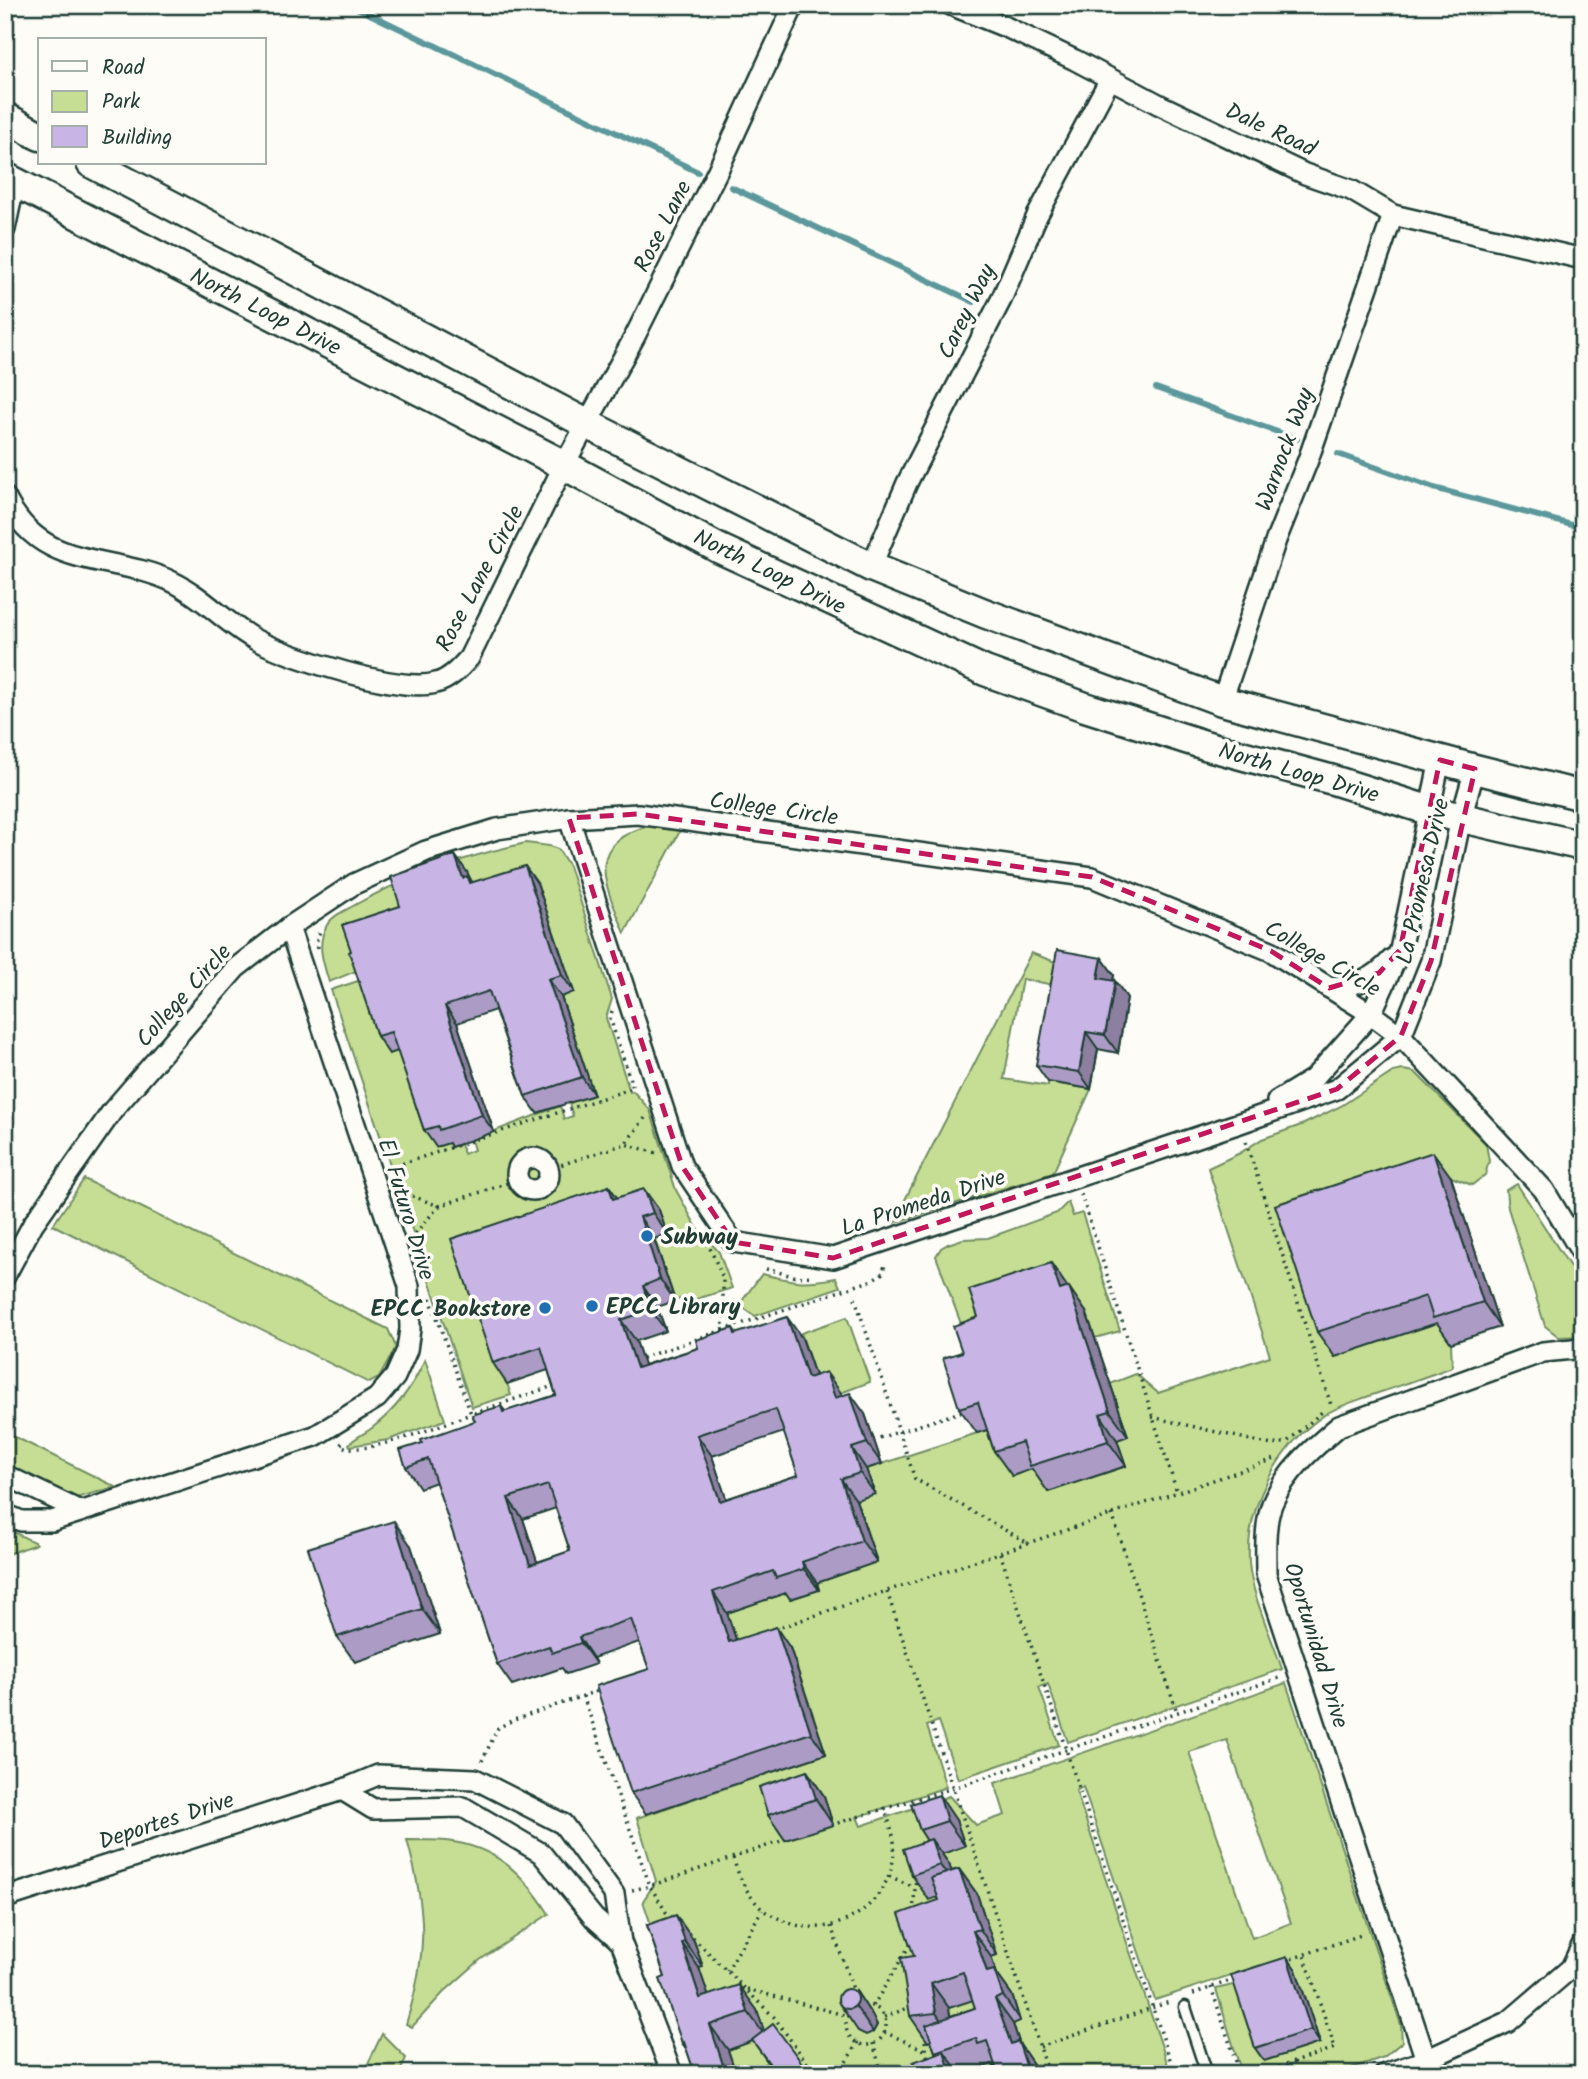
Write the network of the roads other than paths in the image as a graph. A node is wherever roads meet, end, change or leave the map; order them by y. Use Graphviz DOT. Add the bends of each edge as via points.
graph roads {
  1 [pos="794,5"];
  2 [pos="951,5"];
  3 [pos="1110,79"];
  4 [pos="5,117"];
  5 [pos="38,135"];
  6 [pos="93,164"];
  7 [pos="10,179"];
  8 [pos="1393,215"];
  9 [pos="5,229"];
  10 [pos="1583,259"];
  11 [pos="587,424"];
  12 [pos="564,465"];
  13 [pos="5,497"];
  14 [pos="870,567"];
  15 [pos="1222,701"];
  16 [pos="1440,760"];
  17 [pos="1475,769"];
  18 [pos="1583,796"];
  19 [pos="1428,810"];
  20 [pos="569,818"];
  21 [pos="1461,818"];
  22 [pos="1583,846"];
  23 [pos="289,927"];
  24 [pos="1400,950"];
  25 [pos="1329,988"];
  26 [pos="1371,1014"];
  27 [pos="1401,1036"];
  28 [pos="1240,1123"];
  29 [pos="548,1169"];
  30 [pos="517,1180"];
  31 [pos="1583,1255"];
  32 [pos="5,1276"];
  33 [pos="1583,1348"];
  34 [pos="5,1475"];
  35 [pos="80,1511"];
  36 [pos="5,1514"];
  37 [pos="342,1790"];
  38 [pos="5,1898"];
  39 [pos="621,1942"];
  40 [pos="1583,1943"];
  41 [pos="1185,2007"];
  42 [pos="1426,2060"];
  43 [pos="671,2074"];
  44 [pos="1208,2074"];
  45 [pos="1385,2074"];
  1 -- 11 [label="street, Rose Lane" via="718,170"];
  2 -- 3 [label="street, Dale Road"];
  3 -- 8 [label="street, Dale Road" via="1305,174 1350,190"];
  3 -- 14 [label="street, Carey Way" via="1037,216"];
  4 -- 5 [label="main road"];
  6 -- 11 [label="main road, North Loop Drive"];
  7 -- 9 [label="street"];
  7 -- 12 [label="main road, North Loop Drive"];
  8 -- 10 [label="street, Dale Road"];
  8 -- 15 [label="street, Warnock Way"];
  11 -- 12 [label="street, Rose Lane"];
  11 -- 14 [label="main road, North Loop Drive"];
  12 -- 13 [label="street, Rose Lane Circle" via="469,658 449,677 428,685 370,677 256,640 174,583 141,570 67,555 45,543 26,527"];
  12 -- 19 [label="main road, North Loop Drive" via="718,548 985,671 1195,742"];
  14 -- 15 [label="main road, North Loop Drive"];
  15 -- 16 [label="main road, North Loop Drive"];
  16 -- 17 [label="main road, North Loop Drive"];
  16 -- 19 [label="street, La Promesa Drive"];
  17 -- 18 [label="main road, North Loop Drive"];
  17 -- 21 [label="street, La Promesa Drive"];
  19 -- 21 [label="main road, North Loop Drive"];
  19 -- 24 [label="street, La Promesa Drive"];
  20 -- 23 [label="street, College Circle" via="497,829 426,851 354,884"];
  20 -- 25 [label="street, College Circle" via="638,814 1092,877 1270,951"];
  20 -- 28 [label="street, La Promeda Drive" via="682,1166 733,1242 833,1258"];
  21 -- 22 [label="main road, North Loop Drive"];
  21 -- 27 [label="street, La Promesa Drive" via="1431,961"];
  23 -- 32 [label="street, College Circle" via="236,968 113,1110 33,1224"];
  23 -- 35 [label="street, El Futuro Drive" via="409,1286 407,1350 395,1377 377,1398 315,1436"];
  24 -- 25 [label="street, La Promesa Drive" via="1379,973"];
  24 -- 26 [label="street, La Promesa Drive"];
  25 -- 26 [label="street, College Circle"];
  26 -- 27 [label="street, College Circle"];
  26 -- 28 [label="street, La Promesa Drive" via="1313,1079"];
  27 -- 28 [label="street, La Promesa Drive" via="1337,1089"];
  27 -- 31 [label="street, College Circle" via="1544,1190"];
  29 -- 30 [label="street" via="546,1184 537,1190 526,1189"];
  33 -- 42 [label="street, Oportunidad Drive" via="1543,1352 1336,1417 1272,1504 1266,1574"];
  34 -- 35 [label="street"];
  35 -- 36 [label="street, El Futuro Drive" via="52,1521 21,1521"];
  37 -- 38 [label="street, Deportes Drive"];
  37 -- 39 [label="street, Deportes Drive" via="373,1809 463,1807 541,1853 594,1918"];
  37 -- 39 [label="street, Deportes Drive" via="378,1774 475,1779 563,1824 614,1894"];
  39 -- 43 [label="street, Deportes Drive"];
  40 -- 42 [label="street" via="1571,1968 1508,2022"];
  41 -- 44 [label="lane"];
  42 -- 45 [label="street"];
}
